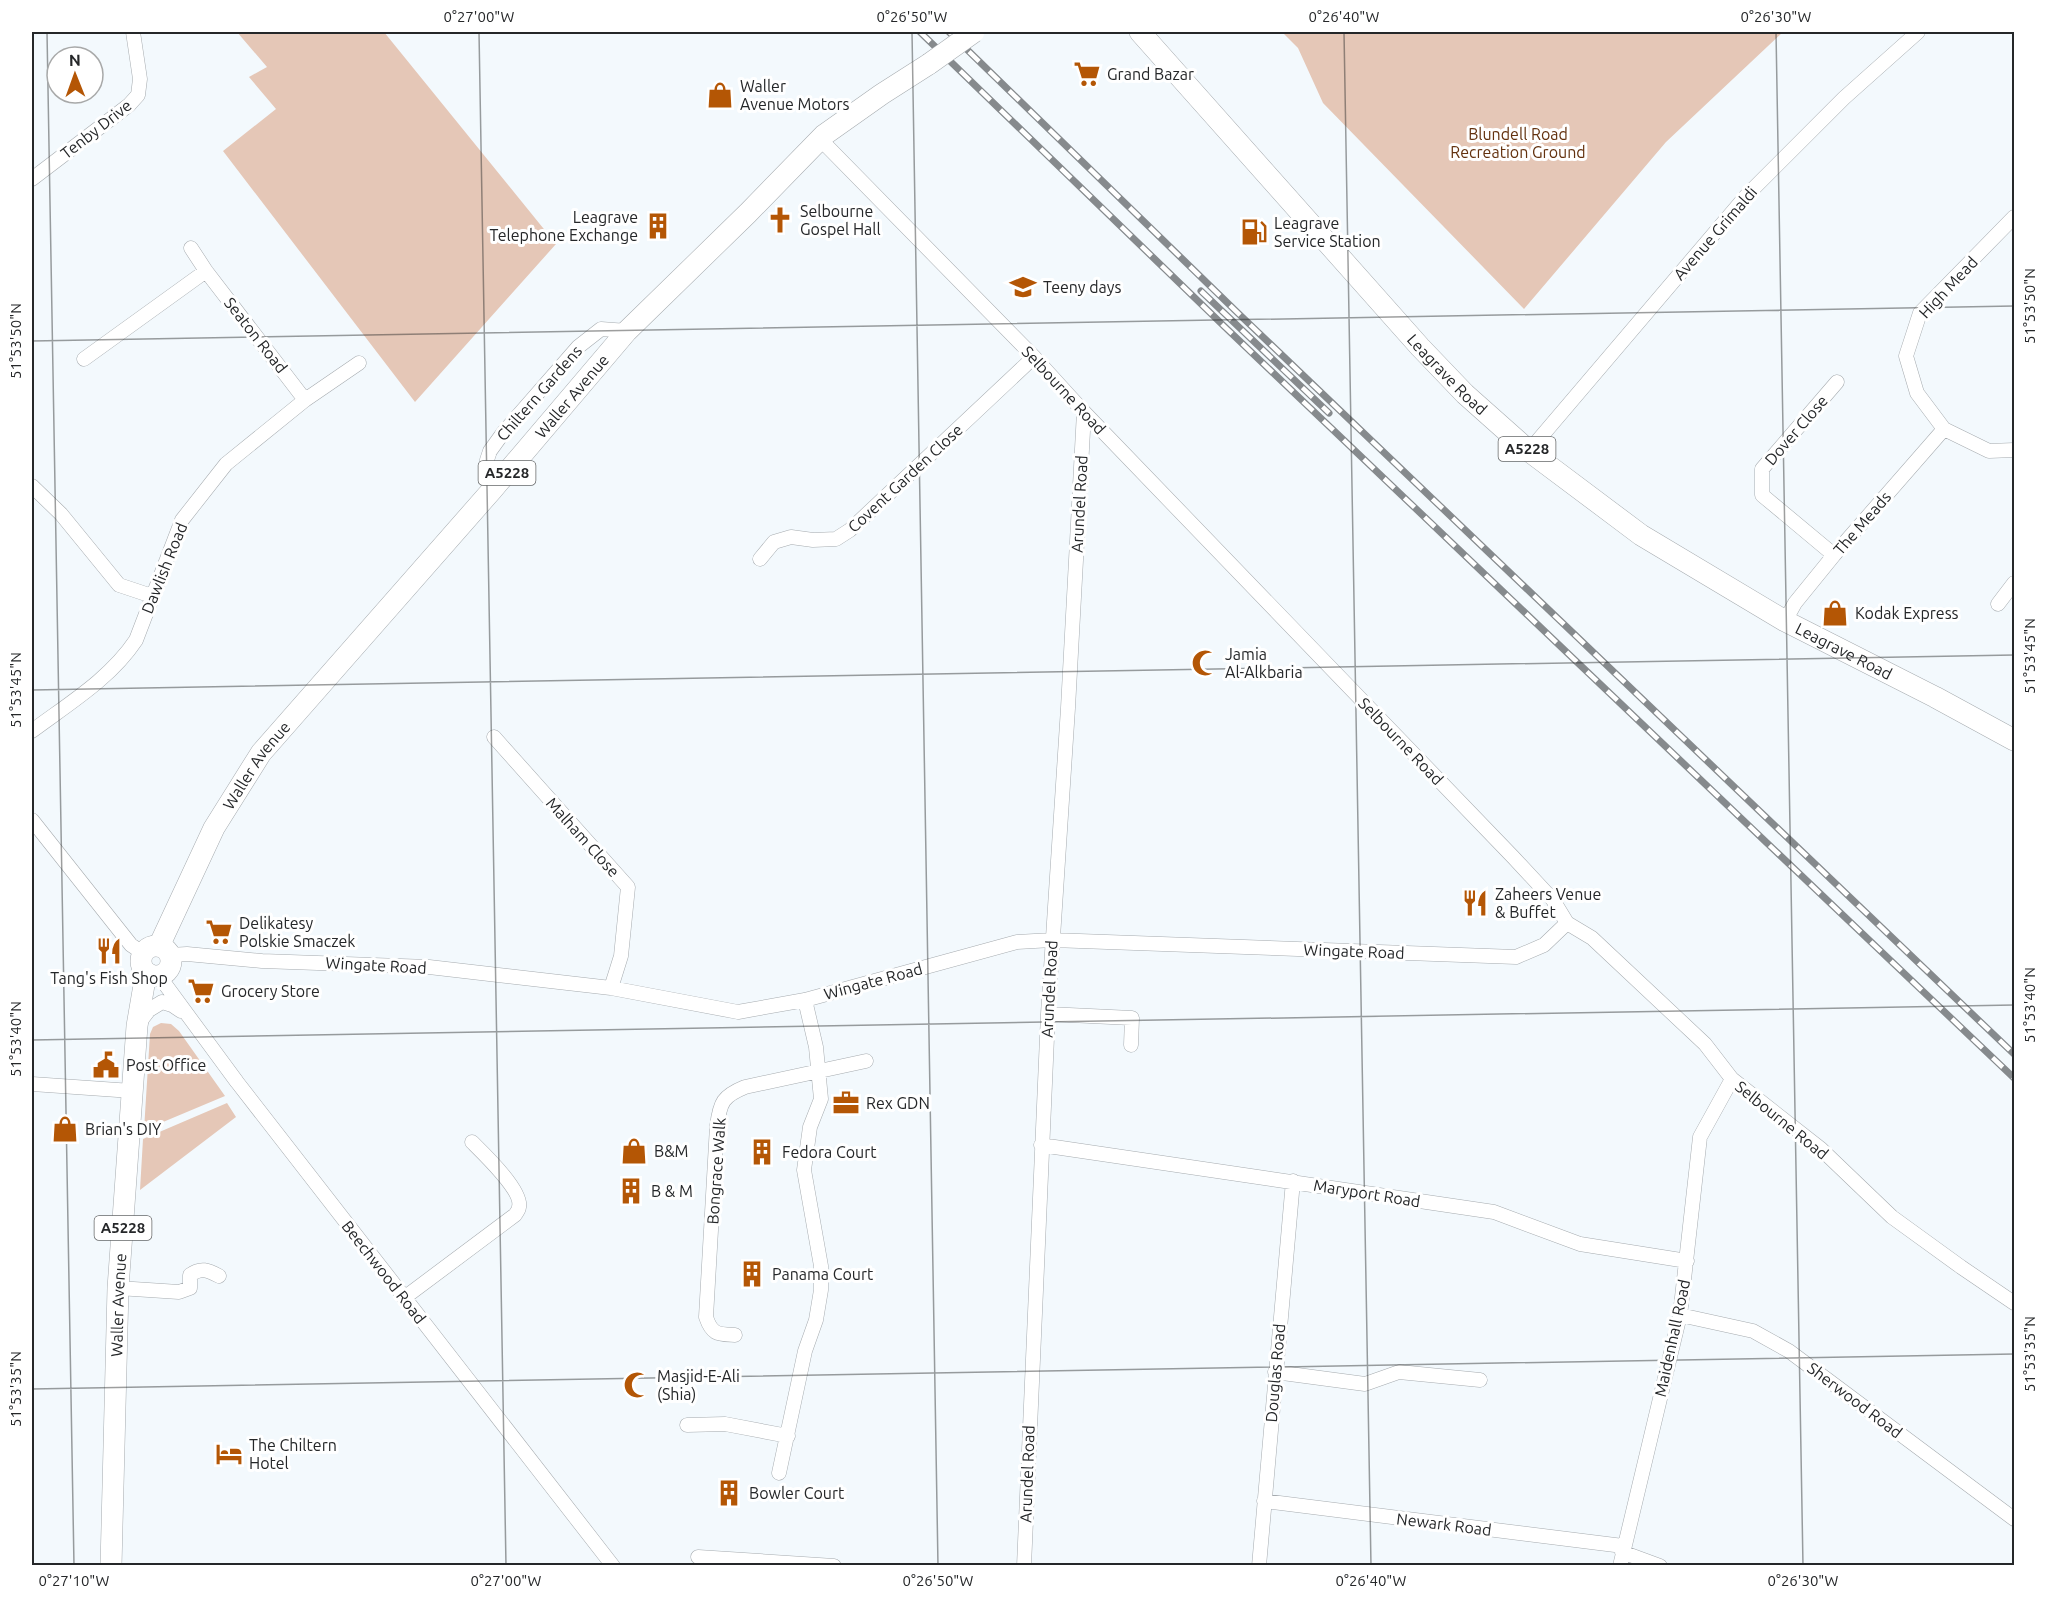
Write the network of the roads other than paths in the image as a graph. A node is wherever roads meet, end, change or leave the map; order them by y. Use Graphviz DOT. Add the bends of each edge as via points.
graph roads {
  1 [pos="132,32"];
  2 [pos="974,32"];
  3 [pos="1140,32"];
  4 [pos="1918,32"];
  5 [pos="820,139"];
  6 [pos="32,179"];
  7 [pos="2014,218"];
  8 [pos="190,248"];
  9 [pos="206,271"];
  10 [pos="627,331"];
  11 [pos="1034,357"];
  12 [pos="84,359"];
  13 [pos="359,363"];
  14 [pos="1837,382"];
  15 [pos="305,400"];
  16 [pos="1084,412"];
  17 [pos="1944,429"];
  18 [pos="2014,450"];
  19 [pos="1529,452"];
  20 [pos="32,486"];
  21 [pos="492,490"];
  22 [pos="1834,555"];
  23 [pos="760,559"];
  24 [pos="2014,583"];
  25 [pos="152,596"];
  26 [pos="1998,604"];
  27 [pos="1785,621"];
  28 [pos="32,731"];
  29 [pos="494,737"];
  30 [pos="2014,740"];
  31 [pos="32,820"];
  32 [pos="1567,923"];
  33 [pos="1052,940"];
  34 [pos="157,951"];
  35 [pos="154,975"];
  36 [pos="611,988"];
  37 [pos="805,1000"];
  38 [pos="1048,1014"];
  39 [pos="187,1016"];
  40 [pos="137,1026"];
  41 [pos="1131,1045"];
  42 [pos="866,1061"];
  43 [pos="818,1072"];
  44 [pos="1732,1079"];
  45 [pos="32,1084"];
  46 [pos="132,1091"];
  47 [pos="472,1142"];
  48 [pos="1041,1145"];
  49 [pos="1293,1181"];
  50 [pos="1687,1261"];
  51 [pos="219,1276"];
  52 [pos="118,1288"];
  53 [pos="404,1298"];
  54 [pos="2014,1303"];
  55 [pos="1680,1315"];
  56 [pos="735,1335"];
  57 [pos="1275,1372"];
  58 [pos="1480,1380"];
  59 [pos="687,1425"];
  60 [pos="788,1436"];
  61 [pos="779,1473"];
  62 [pos="1264,1501"];
  63 [pos="2014,1519"];
  64 [pos="1622,1555"];
  65 [pos="698,1557"];
  66 [pos="110,1565"];
  67 [pos="613,1566"];
  68 [pos="834,1566"];
  69 [pos="1024,1566"];
  70 [pos="1259,1566"];
  71 [pos="1660,1566"];
  1 -- 6 [label="street, Tenby Drive" via="140,79 138,94"];
  2 -- 5 [label="main road, Waller Avenue / A5228, bridge"];
  3 -- 19 [label="main road, Leagrave Road / A5228" via="1420,347"];
  4 -- 19 [label="street, Avenue Grimaldi" via="1844,98 1746,196"];
  5 -- 10 [label="main road, Waller Avenue / A5228"];
  5 -- 11 [label="street, Selbourne Road"];
  7 -- 17 [label="street, High Mead" via="1920,313 1906,356 1917,393"];
  8 -- 9 [label="street, Seaton Road"];
  9 -- 12 [label="street"];
  9 -- 15 [label="street, Seaton Road"];
  10 -- 21 [label="main road, Waller Avenue / A5228"];
  10 -- 21 [label="street, Chiltern Gardens" via="601,328 578,347 503,433 487,460"];
  11 -- 16 [label="street, Selbourne Road"];
  11 -- 23 [label="street, Covent Garden Close" via="850,530 836,538 791,537 774,542"];
  13 -- 15 [label="street, Dawlish Road"];
  14 -- 22 [label="street, Dover Close" via="1762,469 1762,495"];
  15 -- 25 [label="street, Dawlish Road" via="226,464 182,520"];
  16 -- 32 [label="street, Selbourne Road" via="1513,856 1553,900"];
  16 -- 33 [label="street, Arundel Road"];
  17 -- 18 [label="street" via="1989,452"];
  17 -- 22 [label="street, The Meads"];
  19 -- 27 [label="main road, Leagrave Road / A5228" via="1641,535"];
  20 -- 25 [label="street" via="61,514 119,585"];
  21 -- 34 [label="main road, Waller Avenue / A5228" via="261,753 214,828"];
  22 -- 27 [label="street, The Meads"];
  24 -- 26 [label="street"];
  25 -- 28 [label="street, Dawlish Road" via="136,640 126,655 107,675"];
  27 -- 30 [label="main road, Leagrave Road / A5228"];
  29 -- 36 [label="street, Malham Close" via="628,887 621,956"];
  31 -- 34 [label="street" via="131,945"];
  32 -- 33 [label="street, Wingate Road" via="1544,945 1516,957"];
  32 -- 44 [label="street, Selbourne Road" via="1592,938 1705,1044"];
  33 -- 37 [label="street, Wingate Road" via="1017,942"];
  33 -- 38 [label="street, Arundel Road"];
  34 -- 35 [label="main road" via="141,963 145,972"];
  34 -- 36 [label="street, Wingate Road" via="262,961 429,967"];
  35 -- 39 [label="street, Beechwood Road"];
  35 -- 40 [label="main road, Waller Avenue / A5228" via="144,985"];
  36 -- 37 [label="street, Wingate Road" via="738,1012"];
  37 -- 43 [label="street"];
  38 -- 41 [label="street" via="1132,1018"];
  38 -- 48 [label="street, Arundel Road"];
  39 -- 40 [label="street" via="162,1002 149,1010"];
  39 -- 53 [label="street, Beechwood Road"];
  40 -- 46 [label="main road, Waller Avenue / A5228"];
  42 -- 43 [label="street, Bongrace Walk"];
  43 -- 56 [label="street, Bongrace Walk" via="746,1087 723,1101 717,1126 706,1317 710,1328 718,1334"];
  43 -- 60 [label="street" via="821,1099 810,1127 804,1170 821,1266 821,1290"];
  44 -- 50 [label="street, Maidenhall Road" via="1700,1137"];
  44 -- 54 [label="street, Selbourne Road" via="1821,1149 1892,1218"];
  45 -- 46 [label="street"];
  46 -- 52 [label="main road, Waller Avenue / A5228"];
  47 -- 53 [label="street" via="496,1166 518,1197 520,1207"];
  48 -- 49 [label="street, Maryport Road"];
  48 -- 69 [label="street, Arundel Road"];
  49 -- 50 [label="street, Maryport Road" via="1494,1212 1580,1244"];
  49 -- 57 [label="street, Douglas Road"];
  50 -- 55 [label="street, Maidenhall Road"];
  51 -- 52 [label="street" via="196,1270 190,1275 190,1288 179,1292"];
  52 -- 66 [label="main road, Waller Avenue / A5228"];
  53 -- 67 [label="street, Beechwood Road"];
  55 -- 63 [label="street, Sherwood Road" via="1753,1331 1789,1351"];
  55 -- 64 [label="street, Maidenhall Road"];
  57 -- 58 [label="street" via="1365,1384 1399,1372"];
  57 -- 62 [label="street, Douglas Road"];
  59 -- 60 [label="street" via="725,1424"];
  60 -- 61 [label="street"];
  62 -- 64 [label="street, Newark Road"];
  62 -- 70 [label="street, Douglas Road"];
  64 -- 71 [label="street, Newark Road"];
  65 -- 68 [label="street"];
}
